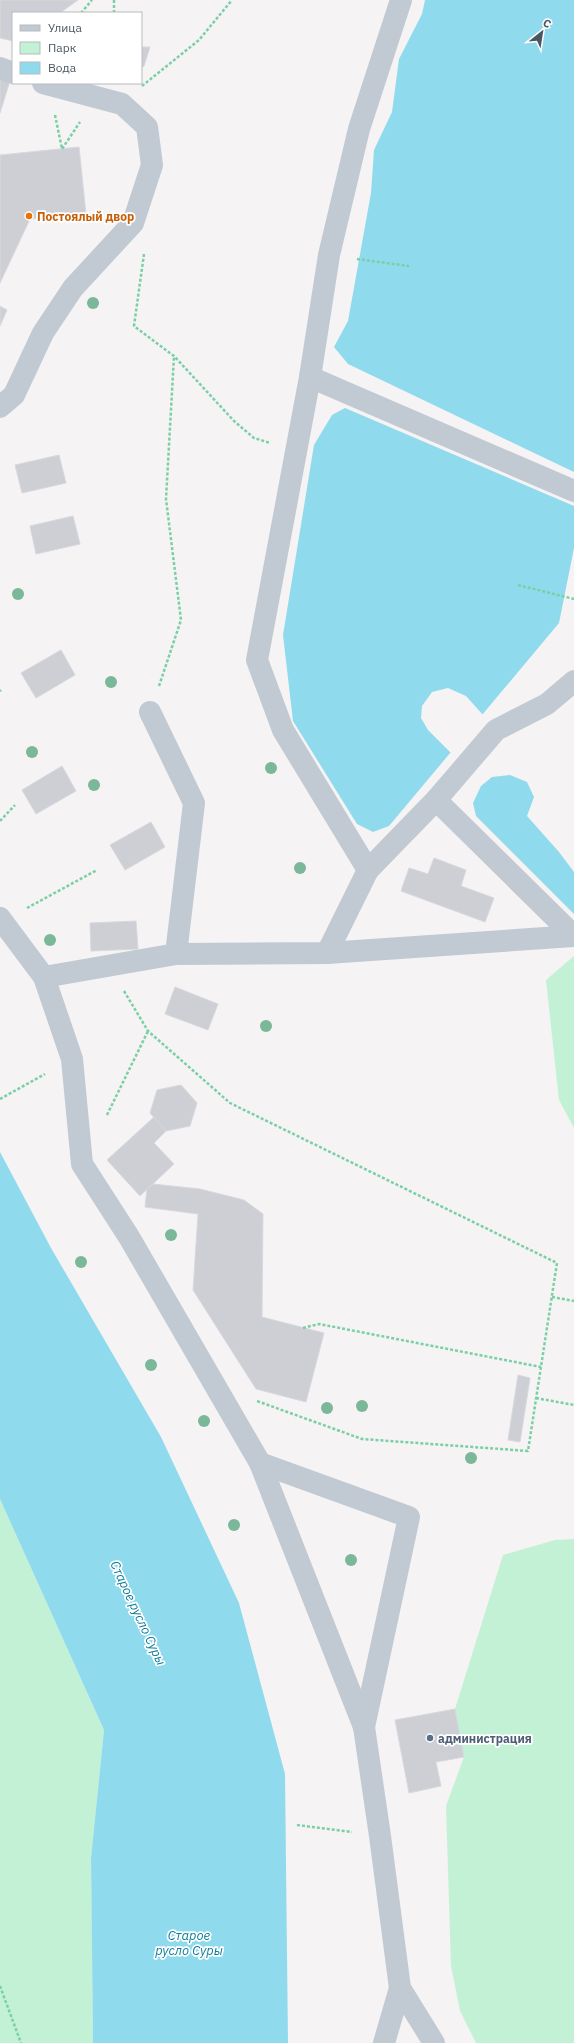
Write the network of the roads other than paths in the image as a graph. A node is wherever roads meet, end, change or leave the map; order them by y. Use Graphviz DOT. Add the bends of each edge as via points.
graph roads {
  1 [pos="400,0"];
  2 [pos="0,68"];
  3 [pos="12,73"];
  4 [pos="47,84"];
  5 [pos="310,378"];
  6 [pos="0,407"];
  7 [pos="574,491"];
  8 [pos="574,681"];
  9 [pos="150,712"];
  10 [pos="436,800"];
  11 [pos="368,870"];
  12 [pos="1,920"];
  13 [pos="574,936"];
  14 [pos="327,953"];
  15 [pos="176,954"];
  16 [pos="44,976"];
  17 [pos="260,1463"];
  18 [pos="364,1727"];
  19 [pos="400,1988"];
  20 [pos="384,2043"];
  21 [pos="434,2043"];
  1 -- 5 [label="lane" via="359,129 329,255"];
  2 -- 3 [label="lane"];
  4 -- 6 [label="lane" via="122,104 147,127 152,165 133,223 73,288 43,333 14,395"];
  5 -- 7 [label="lane"];
  5 -- 11 [label="lane" via="257,660 283,730"];
  8 -- 10 [label="lane" via="547,704 496,730"];
  9 -- 15 [label="lane" via="194,803"];
  10 -- 11 [label="lane"];
  10 -- 13 [label="lane"];
  11 -- 14 [label="lane"];
  12 -- 16 [label="lane"];
  13 -- 14 [label="lane"];
  14 -- 15 [label="lane"];
  15 -- 16 [label="lane"];
  16 -- 17 [label="lane" via="72,1059 82,1164 130,1237"];
  17 -- 18 [label="lane"];
  17 -- 18 [label="lane" via="409,1517"];
  18 -- 19 [label="lane"];
  19 -- 20 [label="lane"];
  19 -- 21 [label="lane"];
}
